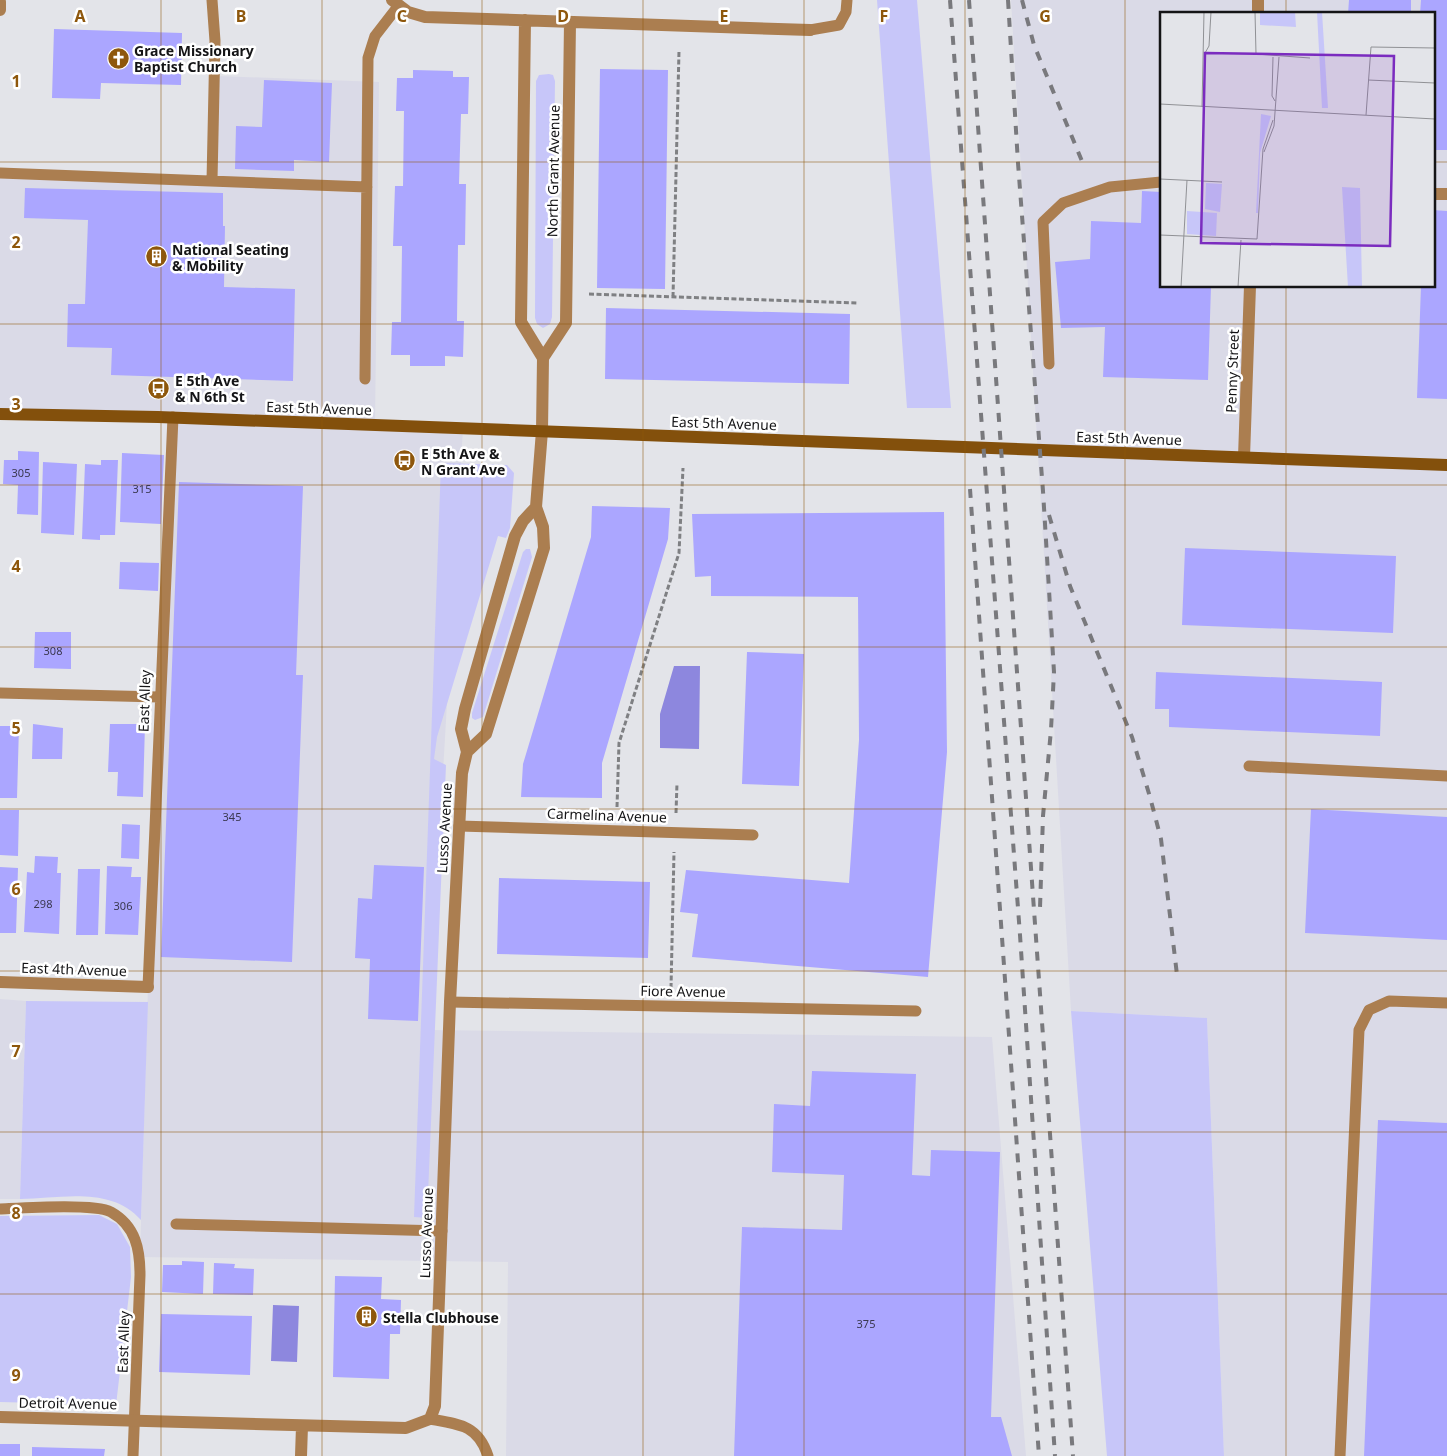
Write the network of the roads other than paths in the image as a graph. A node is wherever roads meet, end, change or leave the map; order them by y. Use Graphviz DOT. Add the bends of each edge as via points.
graph roads {
  1 [pos="212,0"];
  2 [pos="847,0"];
  3 [pos="1,2"];
  4 [pos="396,3"];
  5 [pos="0,10"];
  6 [pos="525,20"];
  7 [pos="570,22"];
  8 [pos="810,30"];
  9 [pos="0,173"];
  10 [pos="212,181"];
  11 [pos="1160,182"];
  12 [pos="367,187"];
  13 [pos="1434,194"];
  14 [pos="1447,194"];
  15 [pos="1250,288"];
  16 [pos="543,358"];
  17 [pos="1048,364"];
  18 [pos="365,379"];
  19 [pos="0,414"];
  20 [pos="173,418"];
  21 [pos="542,431"];
  22 [pos="1244,457"];
  23 [pos="1447,466"];
  24 [pos="536,506"];
  25 [pos="0,693"];
  26 [pos="160,697"];
  27 [pos="467,752"];
  28 [pos="1249,766"];
  29 [pos="1447,776"];
  30 [pos="459,826"];
  31 [pos="754,835"];
  32 [pos="0,982"];
  33 [pos="148,987"];
  34 [pos="450,1002"];
  35 [pos="1447,1003"];
  36 [pos="916,1011"];
  37 [pos="0,1209"];
  38 [pos="176,1224"];
  39 [pos="442,1231"];
  40 [pos="0,1417"];
  41 [pos="430,1419"];
  42 [pos="135,1420"];
  43 [pos="302,1426"];
  44 [pos="133,1456"];
  45 [pos="301,1456"];
  46 [pos="488,1456"];
  47 [pos="1340,1456"];
  1 -- 10 [label="lane" via="215,41"];
  2 -- 8 [label="lane" via="846,12 839,25"];
  3 -- 5 [label="street"];
  4 -- 6 [label="street" via="408,12 425,17"];
  4 -- 12 [label="lane" via="375,36 368,58"];
  6 -- 7 [label="street"];
  6 -- 16 [label="street" via="521,322"];
  7 -- 8 [label="street"];
  7 -- 16 [label="street, North Grant Avenue" via="566,323"];
  9 -- 10 [label="lane"];
  10 -- 12 [label="lane"];
  11 -- 17 [label="lane" via="1110,187 1063,203 1043,222"];
  12 -- 18 [label="lane"];
  13 -- 14 [label="street"];
  15 -- 22 [label="street, Penny Street"];
  16 -- 21 [label="street"];
  19 -- 20 [label="main road, East 5th Avenue"];
  20 -- 21 [label="main road, East 5th Avenue"];
  20 -- 26 [label="lane, East Alley"];
  21 -- 22 [label="main road, East 5th Avenue"];
  21 -- 24 [label="street"];
  22 -- 23 [label="main road, East 5th Avenue"];
  24 -- 27 [label="street, Lusso Avenue" via="515,536 465,709 460,729"];
  24 -- 27 [label="street" via="543,528 544,548 486,734"];
  25 -- 26 [label="lane"];
  26 -- 33 [label="lane, East Alley"];
  27 -- 30 [label="street, Lusso Avenue" via="462,773"];
  28 -- 29 [label="lane"];
  30 -- 31 [label="lane, Carmelina Avenue"];
  30 -- 34 [label="street, Lusso Avenue"];
  32 -- 33 [label="street, East 4th Avenue"];
  34 -- 36 [label="lane, Fiore Avenue"];
  34 -- 39 [label="street, Lusso Avenue"];
  35 -- 47 [label="lane" via="1389,1001 1369,1010 1359,1030"];
  37 -- 42 [label="lane, East Alley" via="70,1207 110,1212 132,1231 140,1252"];
  38 -- 39 [label="lane"];
  39 -- 41 [label="street, Lusso Avenue" via="435,1406"];
  40 -- 42 [label="street, Detroit Avenue"];
  41 -- 43 [label="street" via="406,1428"];
  41 -- 46 [label="lane" via="458,1424 479,1436"];
  42 -- 43 [label="street"];
  42 -- 44 [label="lane, East Alley"];
  43 -- 45 [label="street"];
}
